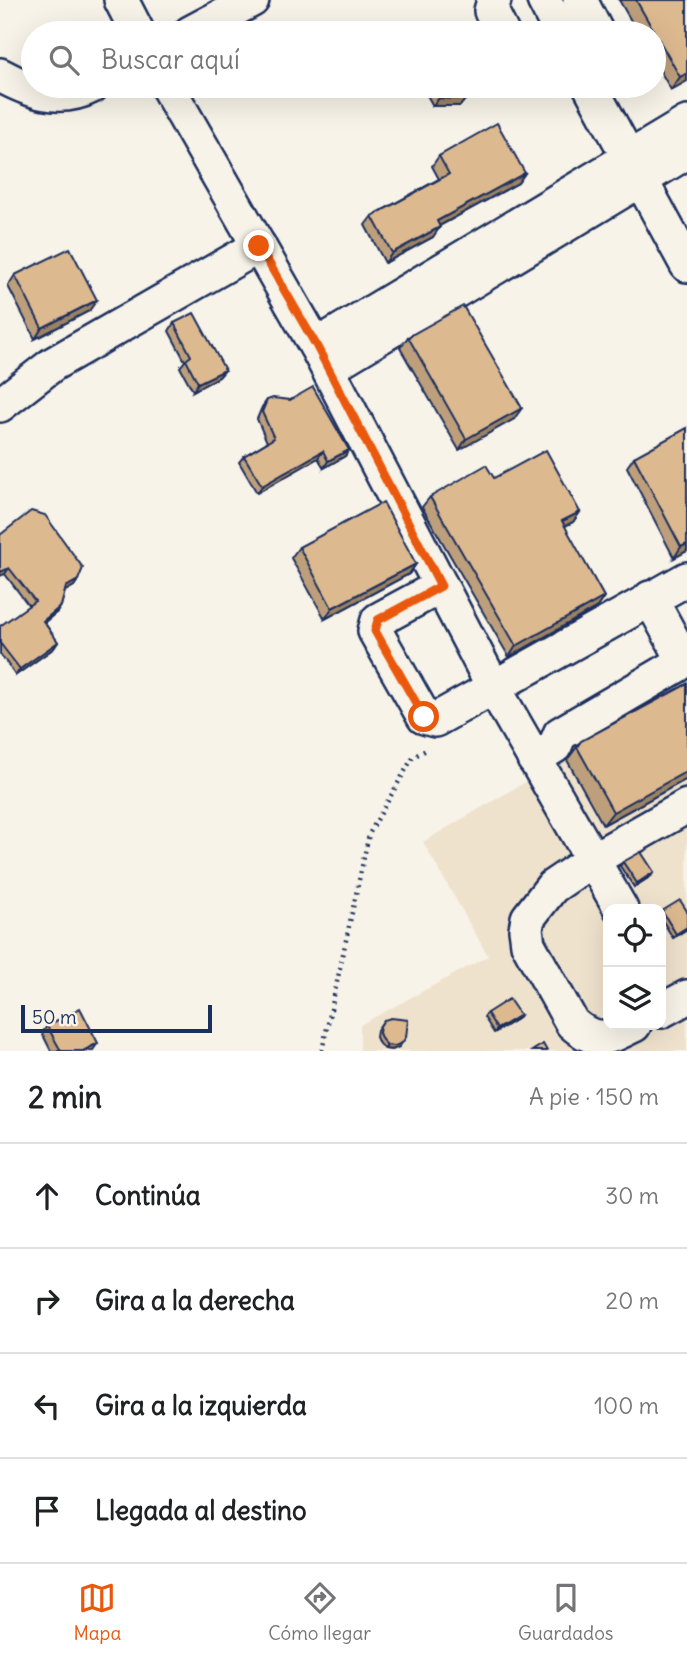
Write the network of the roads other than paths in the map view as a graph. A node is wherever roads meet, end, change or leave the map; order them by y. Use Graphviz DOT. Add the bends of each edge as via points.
graph roads {
  1 [pos="121,0"];
  2 [pos="252,0"];
  3 [pos="494,0"];
  4 [pos="544,0"];
  5 [pos="580,0"];
  6 [pos="132,21"];
  7 [pos="213,21"];
  8 [pos="496,21"];
  9 [pos="555,21"];
  10 [pos="591,21"];
  11 [pos="0,75"];
  12 [pos="21,86"];
  13 [pos="174,98"];
  14 [pos="596,98"];
  15 [pos="687,122"];
  16 [pos="687,152"];
  17 [pos="634,169"];
  18 [pos="259,246"];
  19 [pos="687,265"];
  20 [pos="322,357"];
  21 [pos="0,405"];
  22 [pos="687,579"];
  23 [pos="441,586"];
  24 [pos="650,598"];
  25 [pos="494,688"];
  26 [pos="529,750"];
  27 [pos="687,806"];
  28 [pos="593,860"];
  29 [pos="618,904"];
  30 [pos="624,1030"];
  1 -- 6 [label="street"];
  2 -- 7 [label="street"];
  3 -- 8 [label="street" via="491,11"];
  4 -- 9 [label="street"];
  5 -- 10 [label="street"];
  11 -- 12 [label="street"];
  13 -- 18 [label="street"];
  14 -- 17 [label="street"];
  15 -- 17 [label="street"];
  16 -- 17 [label="street"];
  17 -- 19 [label="street"];
  17 -- 20 [label="street"];
  18 -- 20 [label="street"];
  18 -- 21 [label="street" via="53,364"];
  20 -- 23 [label="street"];
  22 -- 24 [label="street"];
  23 -- 25 [label="street"];
  23 -- 25 [label="street" via="378,620 375,631 429,720"];
  24 -- 25 [label="street"];
  24 -- 26 [label="street" via="681,655 678,665 560,734 544,729"];
  25 -- 26 [label="street"];
  26 -- 28 [label="street"];
  27 -- 28 [label="street"];
  28 -- 29 [label="street"];
  28 -- 30 [label="street" via="540,900 528,918 527,944 572,1023 582,1032 596,1038"];
}
